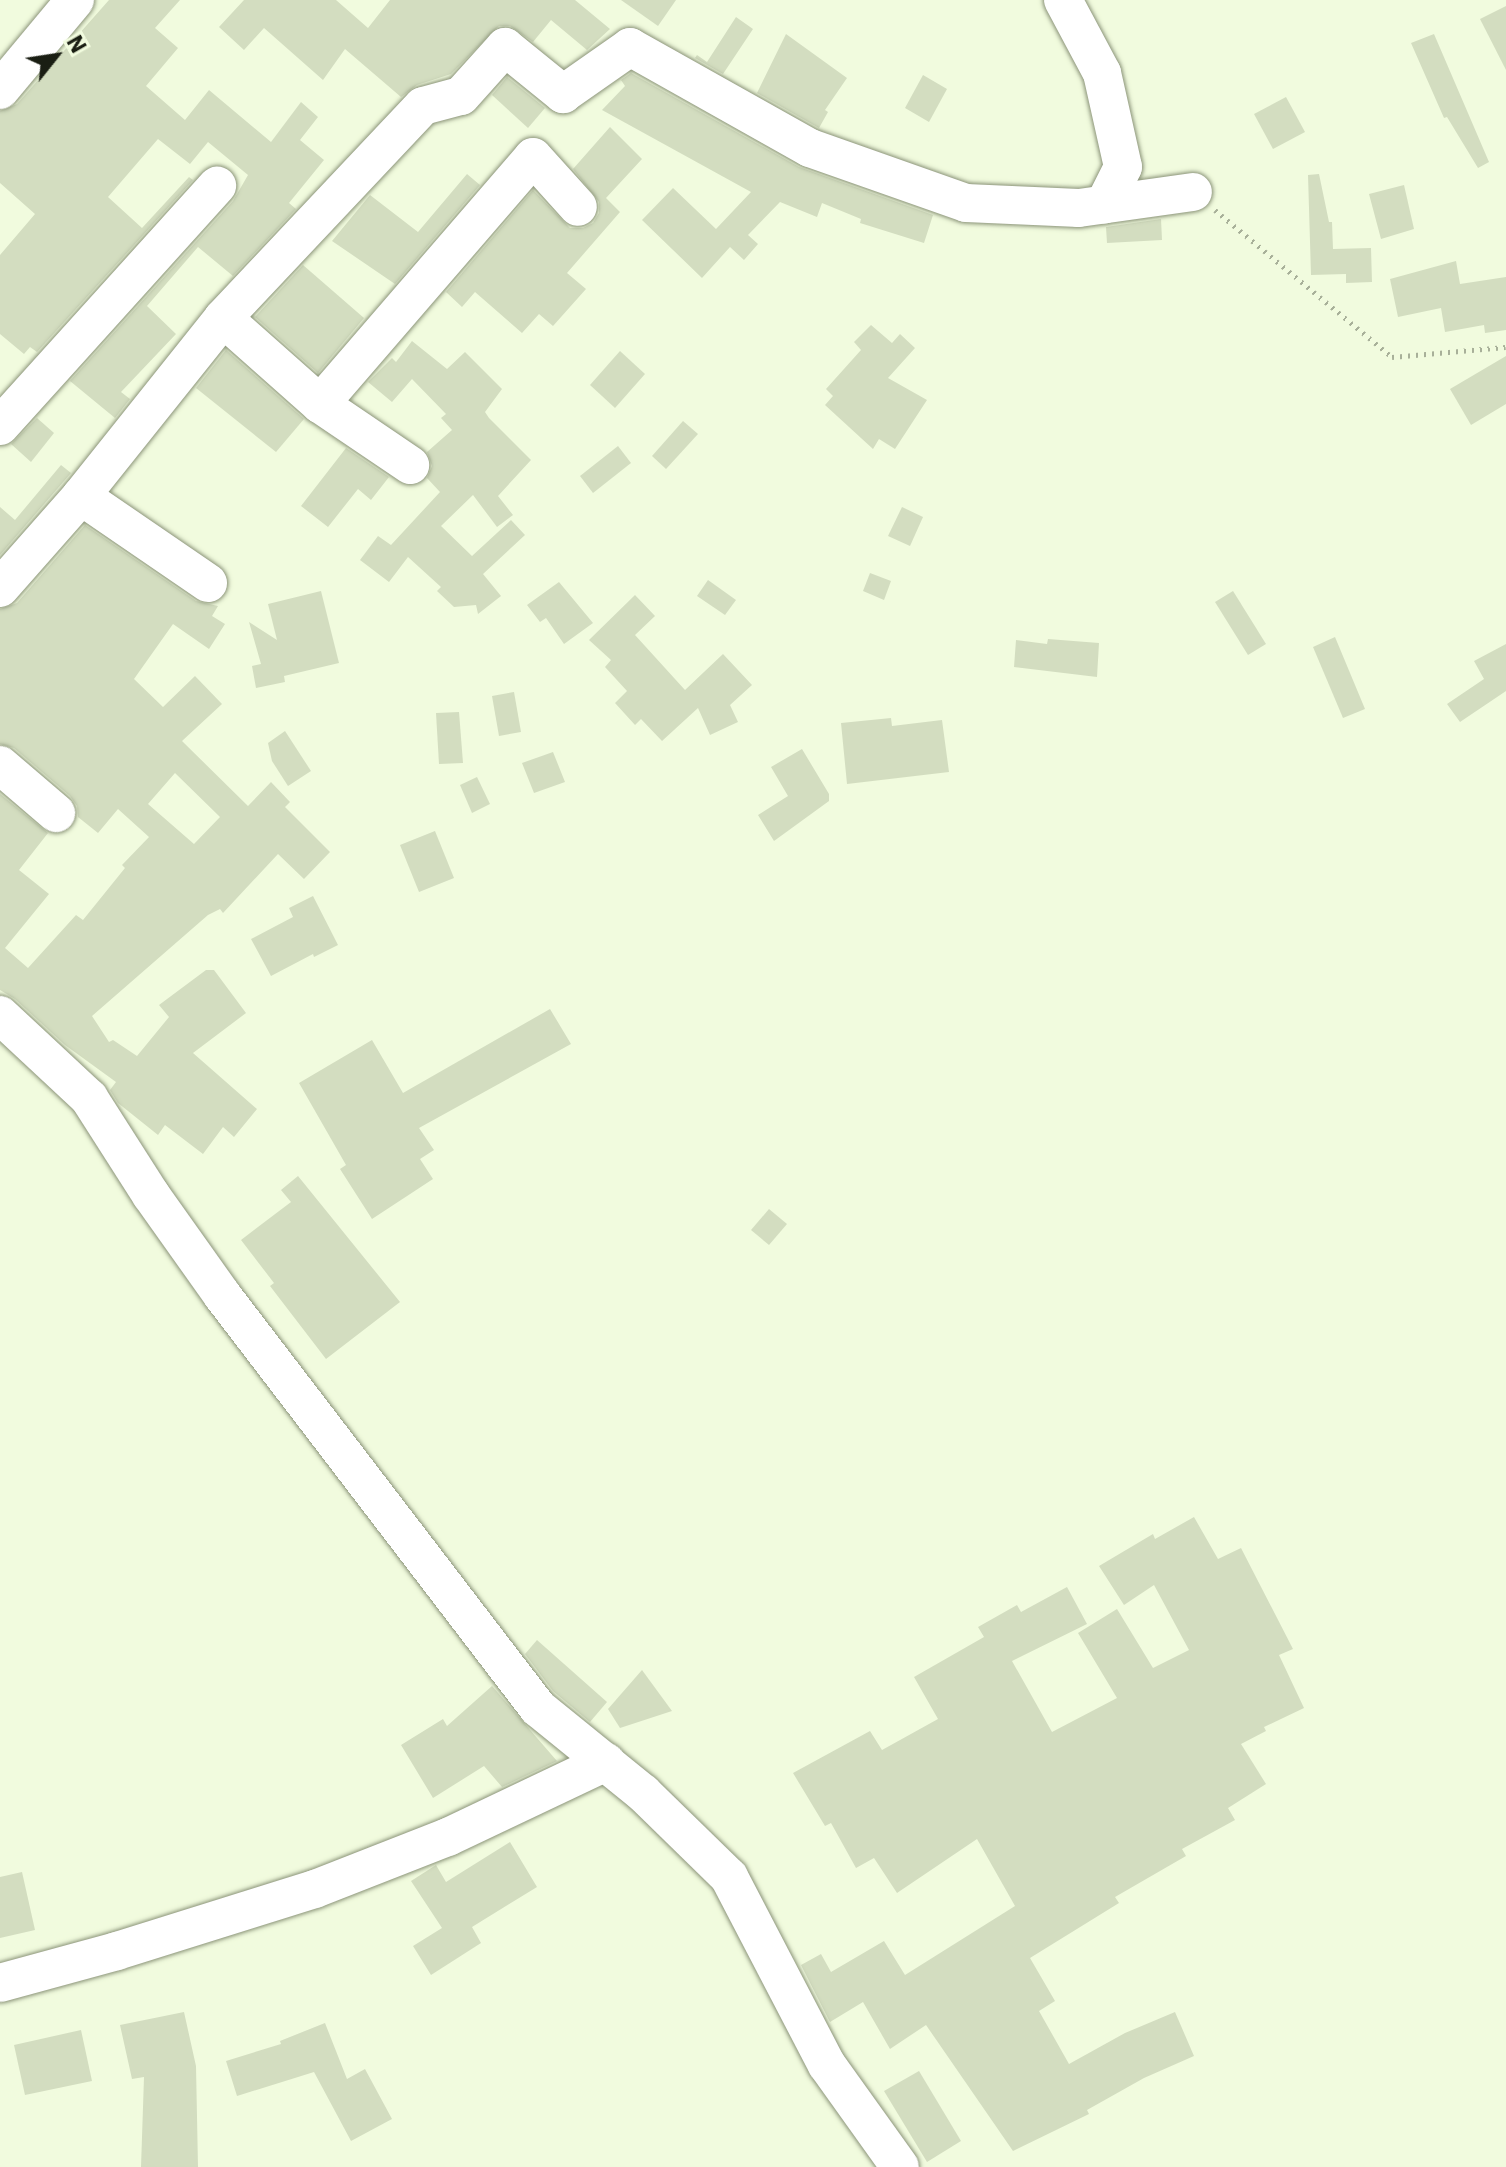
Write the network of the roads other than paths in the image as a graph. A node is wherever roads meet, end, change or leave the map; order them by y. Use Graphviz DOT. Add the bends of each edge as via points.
graph roads {
  1 [pos="75,0"];
  2 [pos="1063,0"];
  3 [pos="0,90"];
  4 [pos="217,186"];
  5 [pos="1193,192"];
  6 [pos="1104,205"];
  7 [pos="578,207"];
  8 [pos="223,318"];
  9 [pos="320,404"];
  10 [pos="0,426"];
  11 [pos="410,465"];
  12 [pos="81,496"];
  13 [pos="208,583"];
  14 [pos="0,588"];
  15 [pos="0,765"];
  16 [pos="56,813"];
  17 [pos="0,1015"];
  18 [pos="606,1762"];
  19 [pos="0,1983"];
  20 [pos="900,2167"];
  1 -- 3 [label="street"];
  2 -- 6 [label="street" via="1102,73 1123,167"];
  4 -- 10 [label="street"];
  5 -- 6 [label="street"];
  6 -- 8 [label="street" via="966,203 810,148 630,47 563,94 505,47 461,96 423,106"];
  7 -- 9 [label="street" via="533,157"];
  8 -- 9 [label="street"];
  8 -- 12 [label="street"];
  9 -- 11 [label="street"];
  12 -- 13 [label="street"];
  12 -- 14 [label="street"];
  15 -- 16 [label="street"];
  17 -- 18 [label="street" via="89,1098 222,1295 538,1708"];
  18 -- 19 [label="street" via="448,1837 315,1889"];
  18 -- 20 [label="street" via="729,1877 827,2065"];
}
